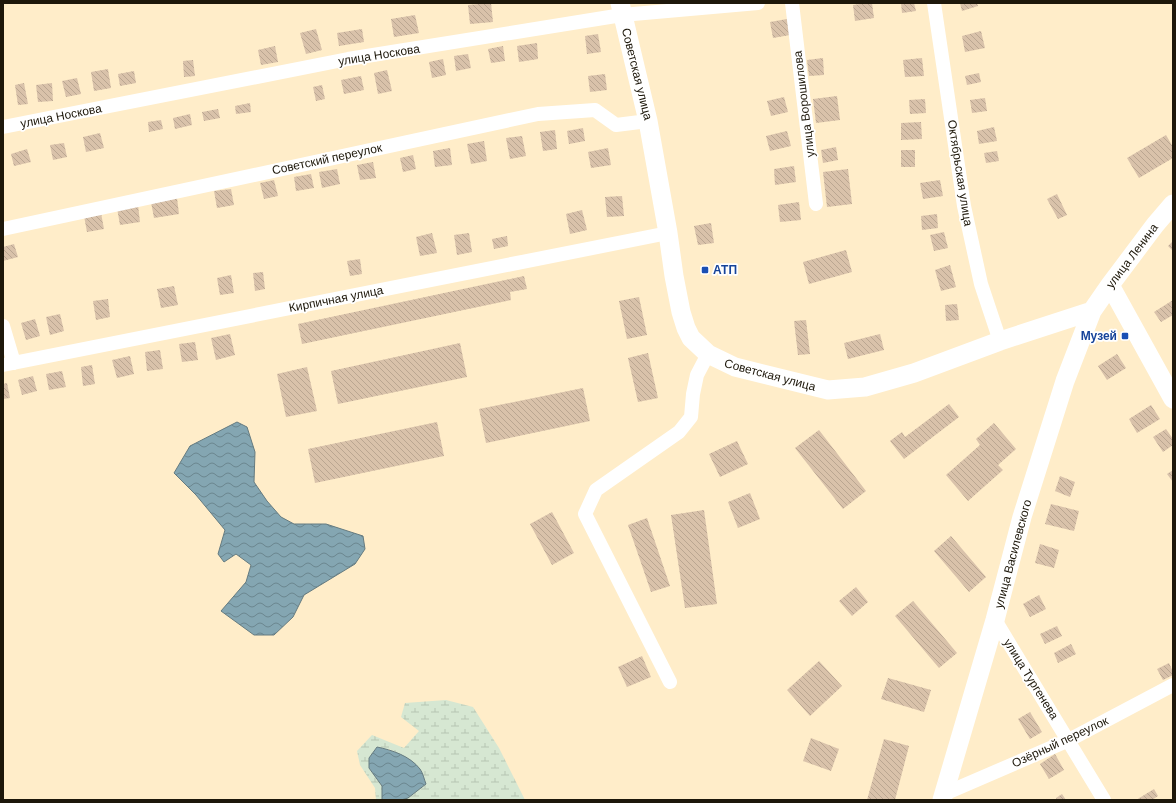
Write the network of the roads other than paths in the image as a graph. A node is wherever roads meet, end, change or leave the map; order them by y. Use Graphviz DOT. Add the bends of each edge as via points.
graph roads {
  1 [pos="758,3"];
  2 [pos="792,3"];
  3 [pos="934,3"];
  4 [pos="728,5"];
  5 [pos="621,9"];
  6 [pos="648,121"];
  7 [pos="3,127"];
  8 [pos="816,204"];
  9 [pos="1173,204"];
  10 [pos="3,229"];
  11 [pos="668,233"];
  12 [pos="1110,284"];
  13 [pos="1092,311"];
  14 [pos="3,326"];
  15 [pos="1000,341"];
  16 [pos="708,354"];
  17 [pos="8,364"];
  18 [pos="1173,399"];
  19 [pos="995,620"];
  20 [pos="670,682"];
  21 [pos="1173,686"];
  22 [pos="1069,740"];
  23 [pos="943,797"];
  24 [pos="1104,800"];
  1 -- 4 [label="street, улица Носкова"];
  2 -- 8 [label="street, улица Ворошилова"];
  3 -- 15 [label="street, Октябрьская улица" via="964,206 981,284"];
  4 -- 5 [label="street, улица Носкова"];
  5 -- 6 [label="street, Советская улица"];
  5 -- 7 [label="street, улица Носкова" via="348,59"];
  6 -- 10 [label="street, Советский переулок" via="616,124 595,110 538,114"];
  6 -- 11 [label="street, Советская улица"];
  9 -- 12 [label="street, улица Ленина"];
  11 -- 16 [label="street, Советская улица" via="674,276 686,328 691,338"];
  11 -- 17 [label="street, Кирпичная улица"];
  12 -- 13 [label="street, улица Ленина"];
  12 -- 18 [label="street"];
  13 -- 15 [label="street, Советская улица"];
  13 -- 19 [label="street, улица Василевского" via="1064,381 1022,517"];
  14 -- 17 [label="street"];
  15 -- 16 [label="street, Советская улица" via="914,373 865,387 828,390 735,367"];
  16 -- 20 [label="street" via="697,375 691,417 679,432 596,490 585,514"];
  19 -- 22 [label="street, улица Тургенева"];
  19 -- 23 [label="street, улица Василевского"];
  21 -- 22 [label="street, Озёрный переулок"];
  22 -- 23 [label="street, Озёрный переулок"];
  22 -- 24 [label="street, улица Тургенева"];
}
